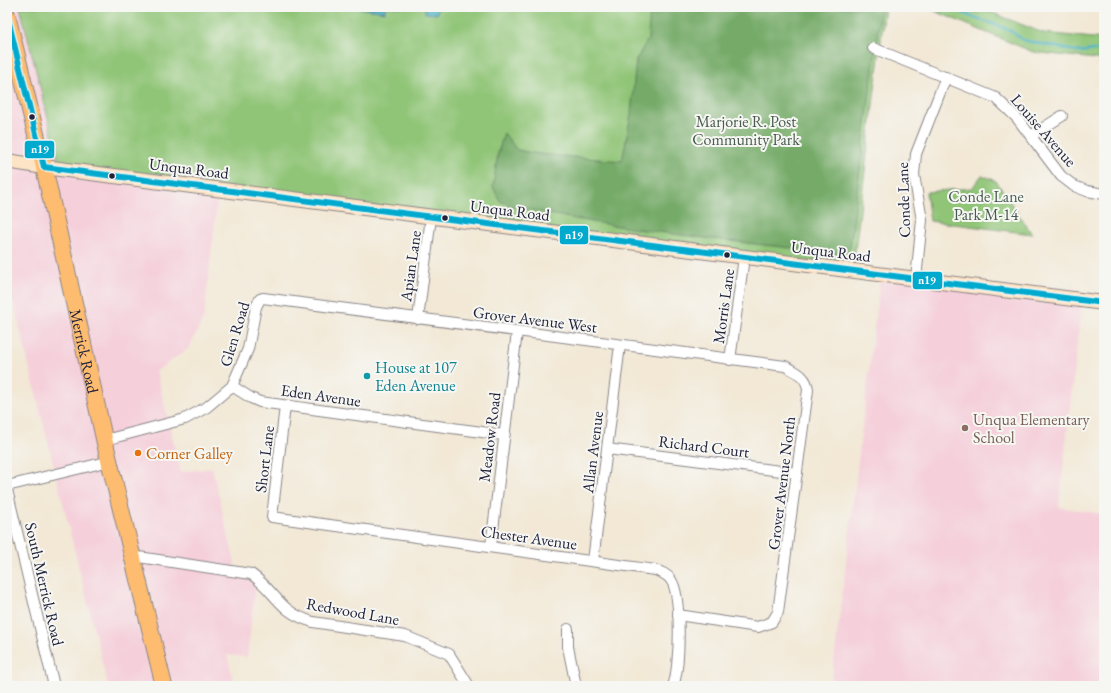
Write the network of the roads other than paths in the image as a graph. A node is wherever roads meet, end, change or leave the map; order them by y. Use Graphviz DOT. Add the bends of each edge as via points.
graph roads {
  1 [pos="7,15"];
  2 [pos="873,48"];
  3 [pos="946,77"];
  4 [pos="1062,116"];
  5 [pos="1032,136"];
  6 [pos="7,161"];
  7 [pos="44,167"];
  8 [pos="1104,194"];
  9 [pos="431,217"];
  10 [pos="744,257"];
  11 [pos="916,279"];
  12 [pos="267,298"];
  13 [pos="1104,303"];
  14 [pos="418,319"];
  15 [pos="517,332"];
  16 [pos="620,345"];
  17 [pos="730,360"];
  18 [pos="798,372"];
  19 [pos="232,386"];
  20 [pos="285,406"];
  21 [pos="504,435"];
  22 [pos="105,440"];
  23 [pos="607,449"];
  24 [pos="110,461"];
  25 [pos="797,473"];
  26 [pos="7,486"];
  27 [pos="7,490"];
  28 [pos="272,517"];
  29 [pos="491,546"];
  30 [pos="132,556"];
  31 [pos="593,561"];
  32 [pos="678,615"];
  33 [pos="568,629"];
  34 [pos="54,686"];
  35 [pos="164,686"];
  36 [pos="469,686"];
  37 [pos="576,686"];
  38 [pos="673,686"];
  1 -- 7 [label="main road, Merrick Road"];
  2 -- 3 [label="street, Louise Avenue"];
  3 -- 5 [label="street, Louise Avenue" via="996,98"];
  3 -- 11 [label="street, Conde Lane" via="916,154 914,175 922,220"];
  4 -- 5 [label="street"];
  5 -- 8 [label="street, Louise Avenue" via="1061,176 1074,186"];
  6 -- 7 [label="street, Unqua Road"];
  7 -- 9 [label="street, Unqua Road"];
  7 -- 22 [label="main road, Merrick Road"];
  9 -- 10 [label="street, Unqua Road"];
  9 -- 14 [label="street, Apian Lane"];
  10 -- 11 [label="street, Unqua Road"];
  10 -- 17 [label="street, Morris Lane"];
  11 -- 13 [label="street, Unqua Road"];
  12 -- 14 [label="street, Grover Avenue West"];
  12 -- 19 [label="street, Glen Road" via="258,302 248,349"];
  14 -- 15 [label="street, Grover Avenue West"];
  15 -- 16 [label="street, Grover Avenue West"];
  15 -- 21 [label="street, Meadow Road"];
  16 -- 17 [label="street, Grover Avenue West"];
  16 -- 23 [label="street, Allan Avenue"];
  17 -- 18 [label="street, Grover Avenue West" via="785,366"];
  18 -- 25 [label="street, Grover Avenue North" via="806,380 808,390"];
  19 -- 20 [label="street, Eden Avenue" via="260,402"];
  19 -- 22 [label="street, Glen Road" via="207,407 185,419"];
  20 -- 21 [label="street, Eden Avenue"];
  20 -- 28 [label="street, Short Lane"];
  21 -- 29 [label="street, Meadow Road"];
  22 -- 24 [label="main road, Merrick Road"];
  23 -- 25 [label="street, Richard Court"];
  23 -- 31 [label="street, Allan Avenue"];
  24 -- 26 [label="street"];
  24 -- 30 [label="main road, Merrick Road"];
  25 -- 32 [label="street, Grover Avenue North" via="781,600 772,622 758,627"];
  27 -- 34 [label="street, South Merrick Road"];
  28 -- 29 [label="street, Chester Avenue"];
  29 -- 31 [label="street, Chester Avenue"];
  30 -- 35 [label="main road, Merrick Road"];
  30 -- 36 [label="street, Redwood Lane" via="251,574 262,582 282,607 298,618 405,636 449,654"];
  31 -- 32 [label="street, Chester Avenue" via="655,570 665,574 675,590"];
  32 -- 38 [label="street, Chester Avenue" via="677,667"];
  33 -- 37 [label="street" via="568,647"];
}
